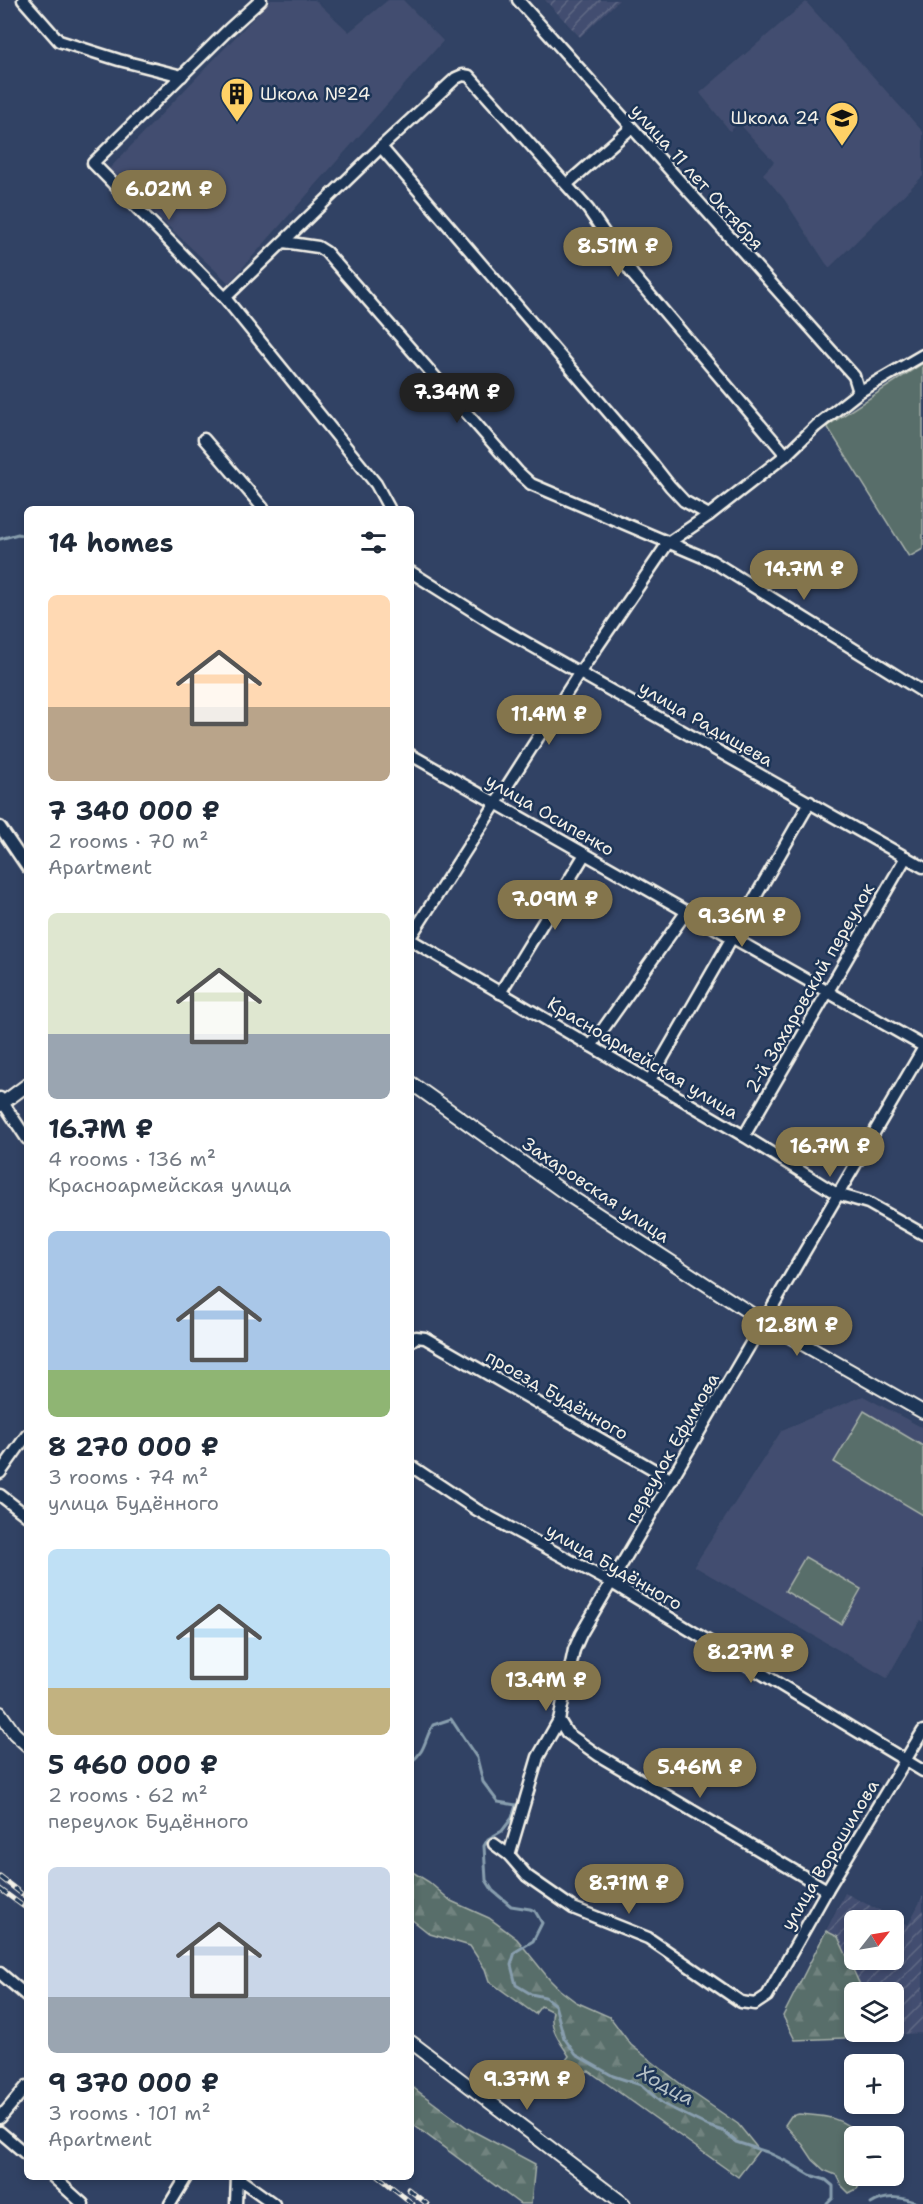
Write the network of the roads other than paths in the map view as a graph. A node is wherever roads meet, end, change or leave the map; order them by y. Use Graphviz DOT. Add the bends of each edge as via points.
graph roads {
  1 [pos="23,0"];
  2 [pos="261,0"];
  3 [pos="518,0"];
  4 [pos="182,76"];
  5 [pos="631,128"];
  6 [pos="381,147"];
  7 [pos="567,184"];
  8 [pos="284,242"];
  9 [pos="225,298"];
  10 [pos="923,355"];
  11 [pos="859,392"];
  12 [pos="204,439"];
  13 [pos="786,455"];
  14 [pos="261,506"];
  15 [pos="388,506"];
  16 [pos="709,515"];
  17 [pos="668,543"];
  18 [pos="414,574"];
  19 [pos="580,672"];
  20 [pos="923,692"];
  21 [pos="414,757"];
  22 [pos="495,802"];
  23 [pos="810,802"];
  24 [pos="0,827"];
  25 [pos="585,854"];
  26 [pos="906,857"];
  27 [pos="24,863"];
  28 [pos="923,867"];
  29 [pos="687,911"];
  30 [pos="414,933"];
  31 [pos="732,937"];
  32 [pos="414,940"];
  33 [pos="826,992"];
  34 [pos="501,993"];
  35 [pos="591,1046"];
  36 [pos="923,1047"];
  37 [pos="650,1080"];
  38 [pos="414,1085"];
  39 [pos="24,1086"];
  40 [pos="1,1102"];
  41 [pos="24,1135"];
  42 [pos="744,1136"];
  43 [pos="837,1194"];
  44 [pos="923,1234"];
  45 [pos="764,1322"];
  46 [pos="414,1339"];
  47 [pos="923,1412"];
  48 [pos="24,1439"];
  49 [pos="414,1468"];
  50 [pos="0,1473"];
  51 [pos="672,1480"];
  52 [pos="0,1495"];
  53 [pos="24,1514"];
  54 [pos="612,1583"];
  55 [pos="0,1713"];
  56 [pos="559,1720"];
  57 [pos="923,1731"];
  58 [pos="24,1742"];
  59 [pos="905,1761"];
  60 [pos="923,1771"];
  61 [pos="494,1844"];
  62 [pos="509,1855"];
  63 [pos="827,1890"];
  64 [pos="0,1974"];
  65 [pos="24,1994"];
  66 [pos="414,2044"];
  67 [pos="24,2090"];
  68 [pos="0,2118"];
  69 [pos="0,2132"];
  70 [pos="24,2152"];
  71 [pos="56,2180"];
  72 [pos="185,2180"];
  73 [pos="236,2180"];
  74 [pos="240,2180"];
  75 [pos="83,2204"];
  76 [pos="170,2204"];
  77 [pos="236,2204"];
  78 [pos="274,2204"];
  79 [pos="624,2204"];
  1 -- 4 [label="street" via="59,41"];
  2 -- 4 [label="street"];
  3 -- 5 [label="street, улица 11 лет Октября"];
  4 -- 9 [label="street" via="93,163"];
  5 -- 7 [label="street"];
  5 -- 11 [label="street, улица 11 лет Октября" via="854,376"];
  6 -- 7 [label="street" via="456,78 469,76"];
  6 -- 8 [label="street"];
  6 -- 16 [label="street" via="670,486 684,501"];
  7 -- 13 [label="street" via="633,275"];
  8 -- 9 [label="street"];
  8 -- 17 [label="street" via="326,252 531,484"];
  9 -- 15 [label="street" via="376,484"];
  10 -- 11 [label="street"];
  11 -- 13 [label="street"];
  12 -- 14 [label="street"];
  13 -- 16 [label="street"];
  16 -- 17 [label="street"];
  17 -- 19 [label="street"];
  17 -- 20 [label="street" via="712,561"];
  18 -- 19 [label="street, улица Радищева"];
  19 -- 22 [label="street"];
  19 -- 23 [label="street, улица Радищева"];
  21 -- 22 [label="street, улица Осипенко"];
  22 -- 25 [label="street, улица Осипенко"];
  22 -- 30 [label="street"];
  23 -- 26 [label="street, улица Радищева"];
  23 -- 31 [label="street"];
  24 -- 27 [label="street"];
  25 -- 29 [label="street, улица Осипенко"];
  25 -- 34 [label="street"];
  26 -- 28 [label="street, улица Радищева"];
  26 -- 33 [label="street, 2-й Захаровский переулок"];
  29 -- 31 [label="street, улица Осипенко"];
  29 -- 35 [label="street"];
  31 -- 33 [label="street, улица Осипенко"];
  31 -- 37 [label="street"];
  32 -- 34 [label="street, Красноармейская улица"];
  33 -- 36 [label="street, улица Осипенко"];
  33 -- 42 [label="street, 2-й Захаровский переулок"];
  34 -- 35 [label="street, Красноармейская улица"];
  35 -- 37 [label="street, Красноармейская улица"];
  36 -- 43 [label="street, переулок Ефимова"];
  37 -- 42 [label="street, Красноармейская улица"];
  38 -- 45 [label="street, Захаровская улица" via="567,1195"];
  39 -- 40 [label="street"];
  40 -- 41 [label="street"];
  42 -- 43 [label="street, Красноармейская улица"];
  43 -- 44 [label="street, Красноармейская улица" via="868,1203"];
  43 -- 45 [label="street, переулок Ефимова"];
  45 -- 47 [label="street, Захаровская улица"];
  45 -- 51 [label="street, переулок Ефимова"];
  46 -- 51 [label="street, проезд Будённого" via="425,1338"];
  48 -- 50 [label="street"];
  49 -- 54 [label="street, улица Будённого" via="477,1510"];
  51 -- 54 [label="street, переулок Ефимова"];
  52 -- 53 [label="street"];
  54 -- 56 [label="street, переулок Ефимова" via="574,1650"];
  54 -- 59 [label="street, улица Будённого"];
  55 -- 58 [label="street"];
  56 -- 62 [label="street, переулок Ефимова" via="538,1757"];
  56 -- 63 [label="street" via="567,1733 598,1755"];
  57 -- 59 [label="street, улица Ворошилова"];
  59 -- 60 [label="street, улица Будённого"];
  59 -- 63 [label="street, улица Ворошилова"];
  61 -- 62 [label="street"];
  62 -- 63 [label="street, улица Ворошилова" via="527,1876 573,1908 648,1938 741,2002 755,2004 766,1996"];
  64 -- 65 [label="street"];
  66 -- 79 [label="street"];
  67 -- 68 [label="street"];
  69 -- 70 [label="street"];
  71 -- 75 [label="street"];
  72 -- 76 [label="street"];
  73 -- 77 [label="street"];
  74 -- 78 [label="street"];
}
